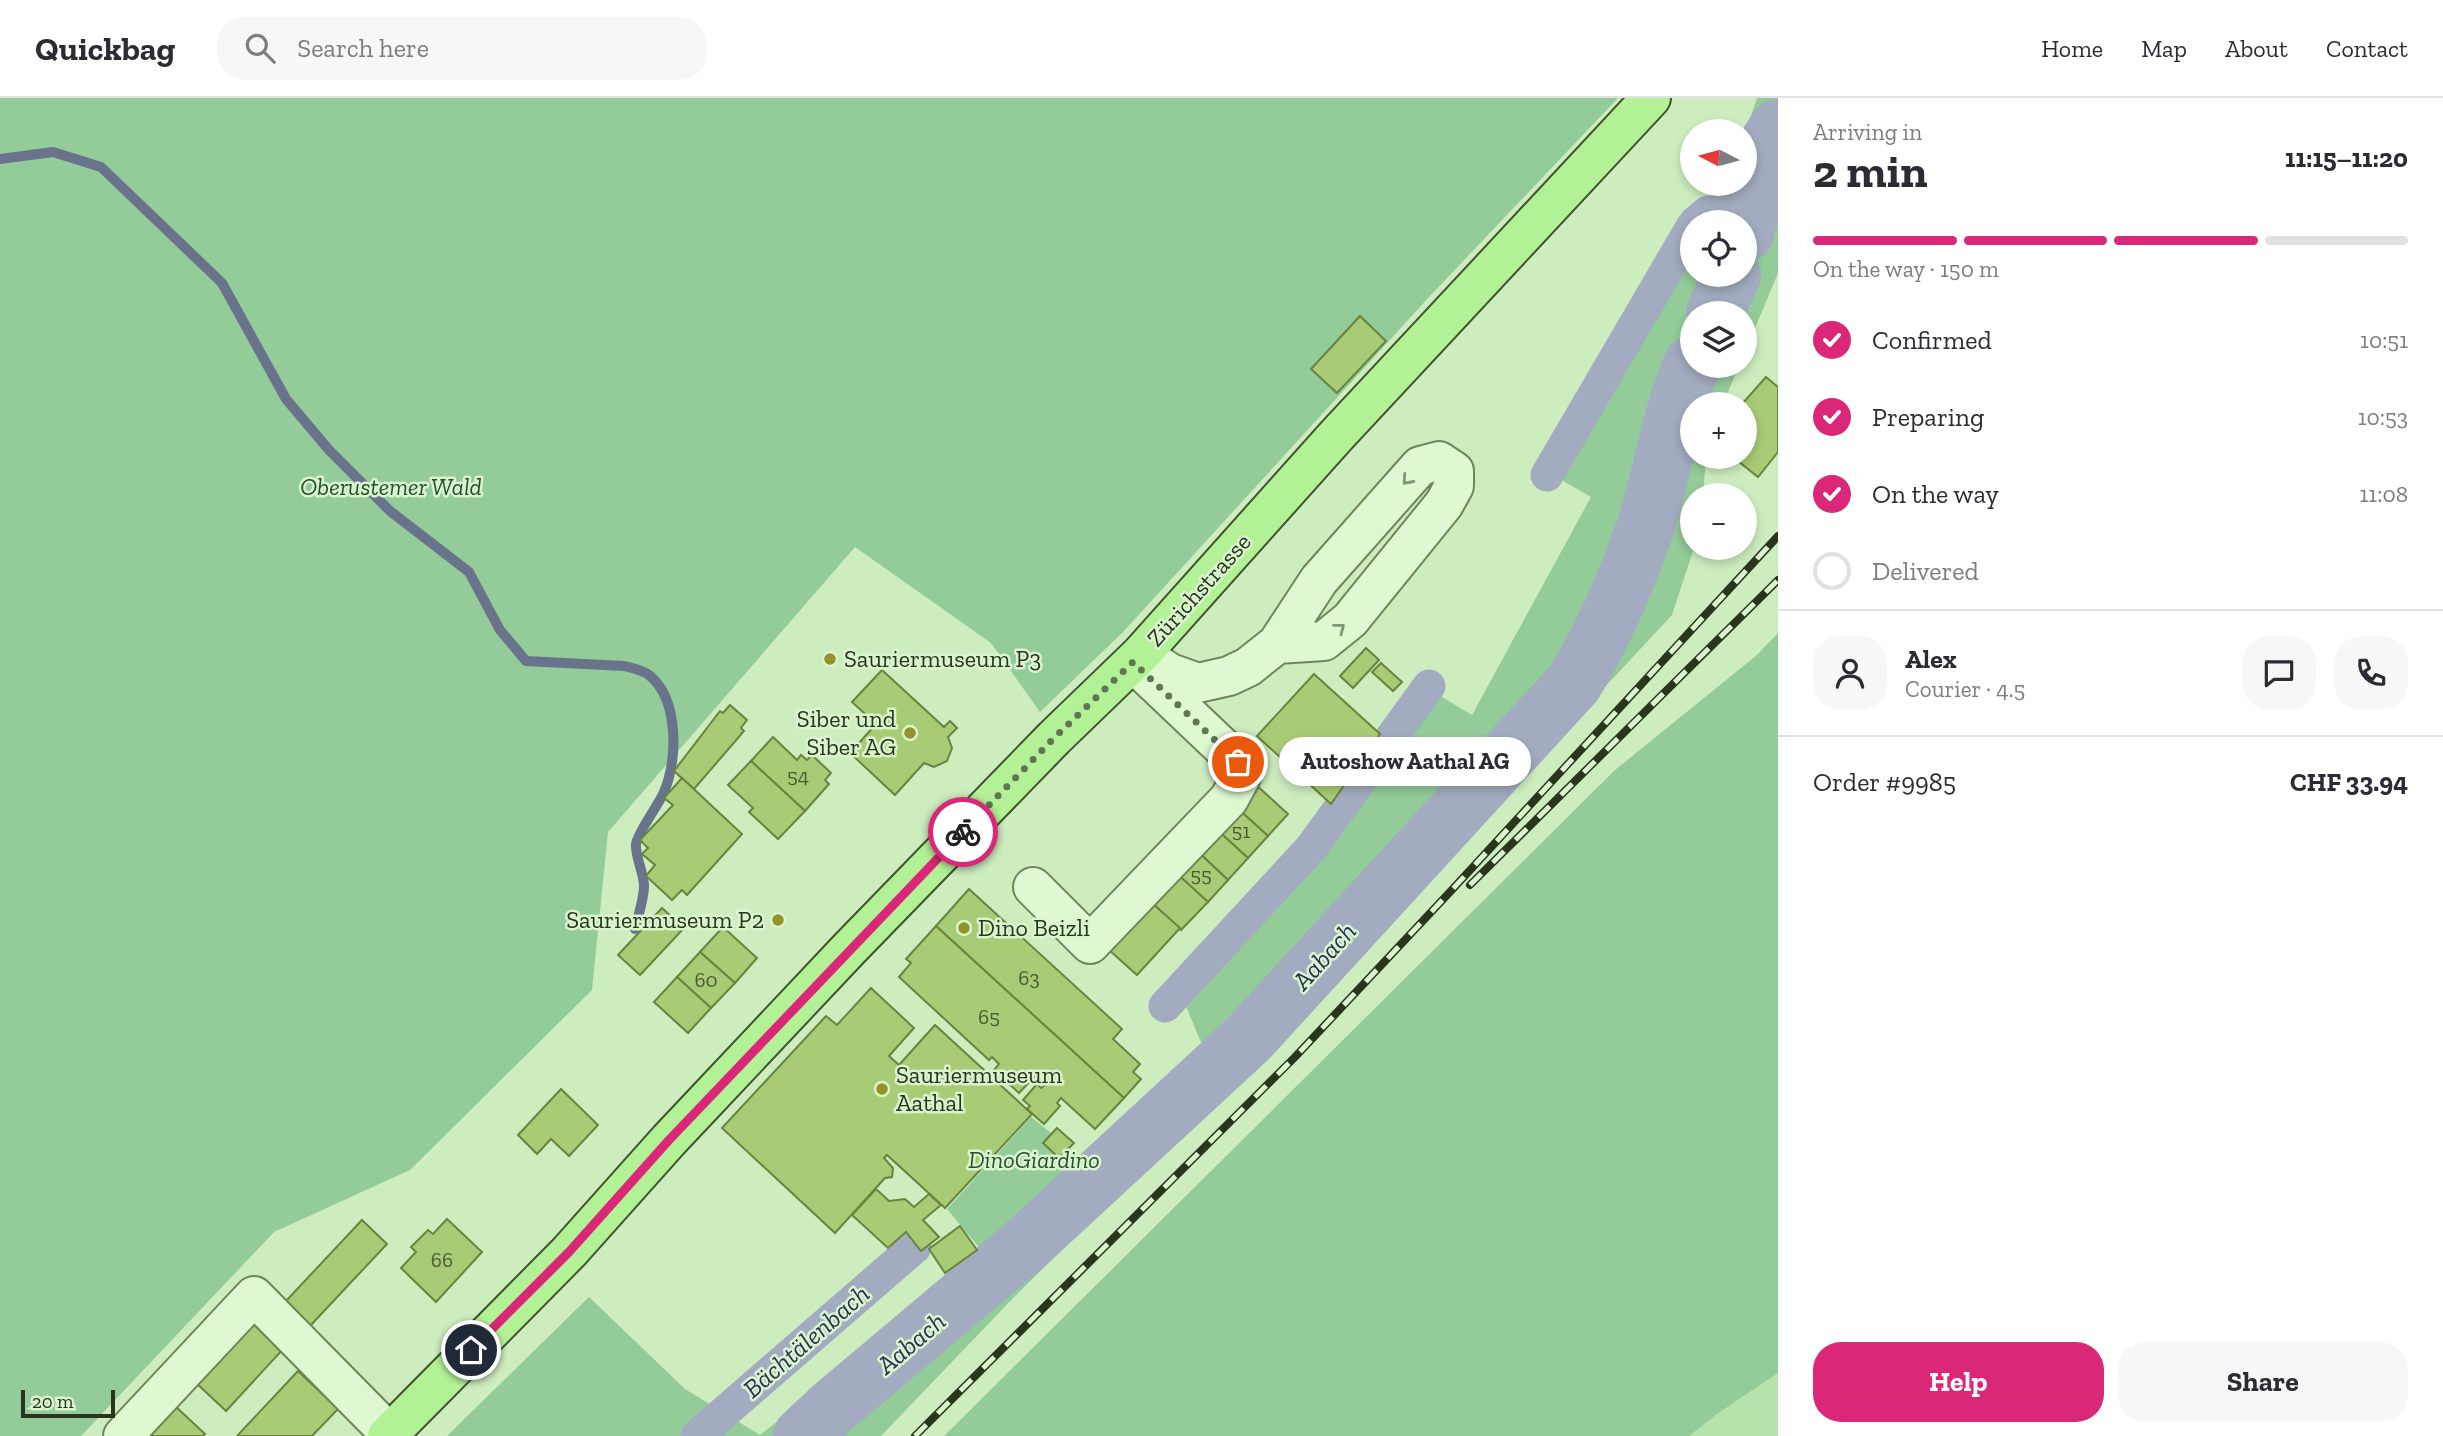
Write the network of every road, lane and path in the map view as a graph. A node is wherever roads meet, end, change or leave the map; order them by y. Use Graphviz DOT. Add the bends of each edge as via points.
graph roads {
  1 [pos="1651,98"];
  2 [pos="1277,644"];
  3 [pos="1137,658"];
  4 [pos="1033,887"];
  5 [pos="388,1435"];
  6 [pos="123,1436"];
  1 -- 3 [label="main road, Zürichstrasse" via="1336,436"];
  2 -- 2 [label="lane, one-way" via="1324,641 1350,620 1444,504 1454,486 1454,471 1439,461 1420,466 1318,580"];
  2 -- 3 [label="lane" via="1248,667 1198,683"];
  3 -- 4 [label="lane" via="1238,762 1241,777 1229,799 1090,944"];
  3 -- 5 [label="main road, Zürichstrasse" via="849,949 569,1252"];
  5 -- 6 [label="lane" via="254,1296"];
}
